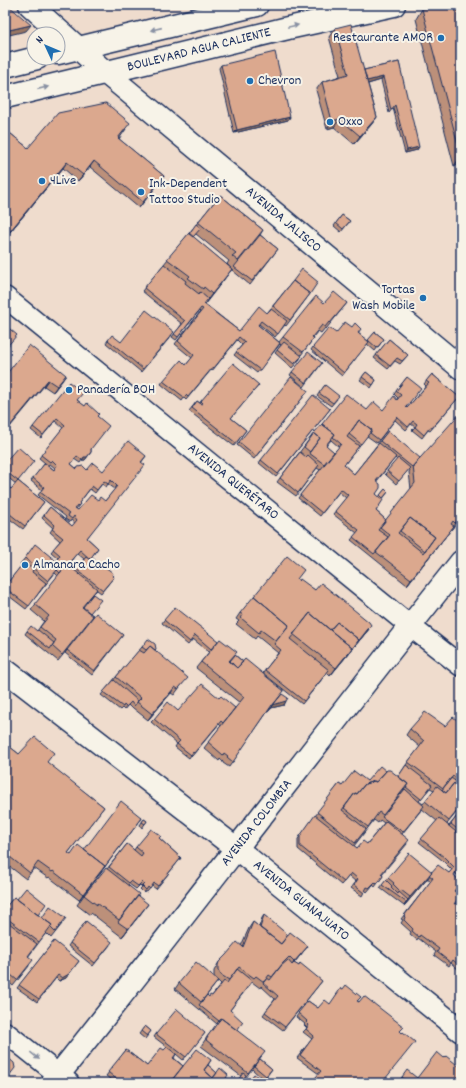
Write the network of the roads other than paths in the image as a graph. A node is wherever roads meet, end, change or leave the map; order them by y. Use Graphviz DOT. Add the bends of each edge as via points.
graph roads {
  1 [pos="30,5"];
  2 [pos="257,5"];
  3 [pos="394,5"];
  4 [pos="214,10"];
  5 [pos="68,50"];
  6 [pos="26,61"];
  7 [pos="5,66"];
  8 [pos="106,73"];
  9 [pos="5,97"];
  10 [pos="5,297"];
  11 [pos="461,368"];
  12 [pos="461,562"];
  13 [pos="410,626"];
  14 [pos="461,666"];
  15 [pos="5,670"];
  16 [pos="237,849"];
  17 [pos="461,1031"];
  18 [pos="5,1032"];
  19 [pos="60,1080"];
  1 -- 5 [label="main road, AVENIDA JALISCO"];
  2 -- 4 [label="main road"];
  8 -- 3 [label="main road, BOULEVARD AGUA CALIENTE, one-way"];
  4 -- 5 [label="main road, one-way"];
  5 -- 8 [label="main road, AVENIDA JALISCO"];
  6 -- 7 [label="main road"];
  9 -- 8 [label="main road, BOULEVARD AGUA CALIENTE, one-way"];
  8 -- 11 [label="main road, AVENIDA JALISCO"];
  10 -- 13 [label="street, AVENIDA QUERÉTARO"];
  12 -- 13 [label="main road, AVENIDA COLOMBIA"];
  13 -- 14 [label="street, AVENIDA QUERÉTARO"];
  13 -- 16 [label="main road, AVENIDA COLOMBIA"];
  15 -- 16 [label="main road, AVENIDA GUANAJUATO"];
  16 -- 17 [label="main road, AVENIDA GUANAJUATO"];
  16 -- 19 [label="main road, AVENIDA COLOMBIA"];
  18 -- 19 [label="street, one-way"];
}
